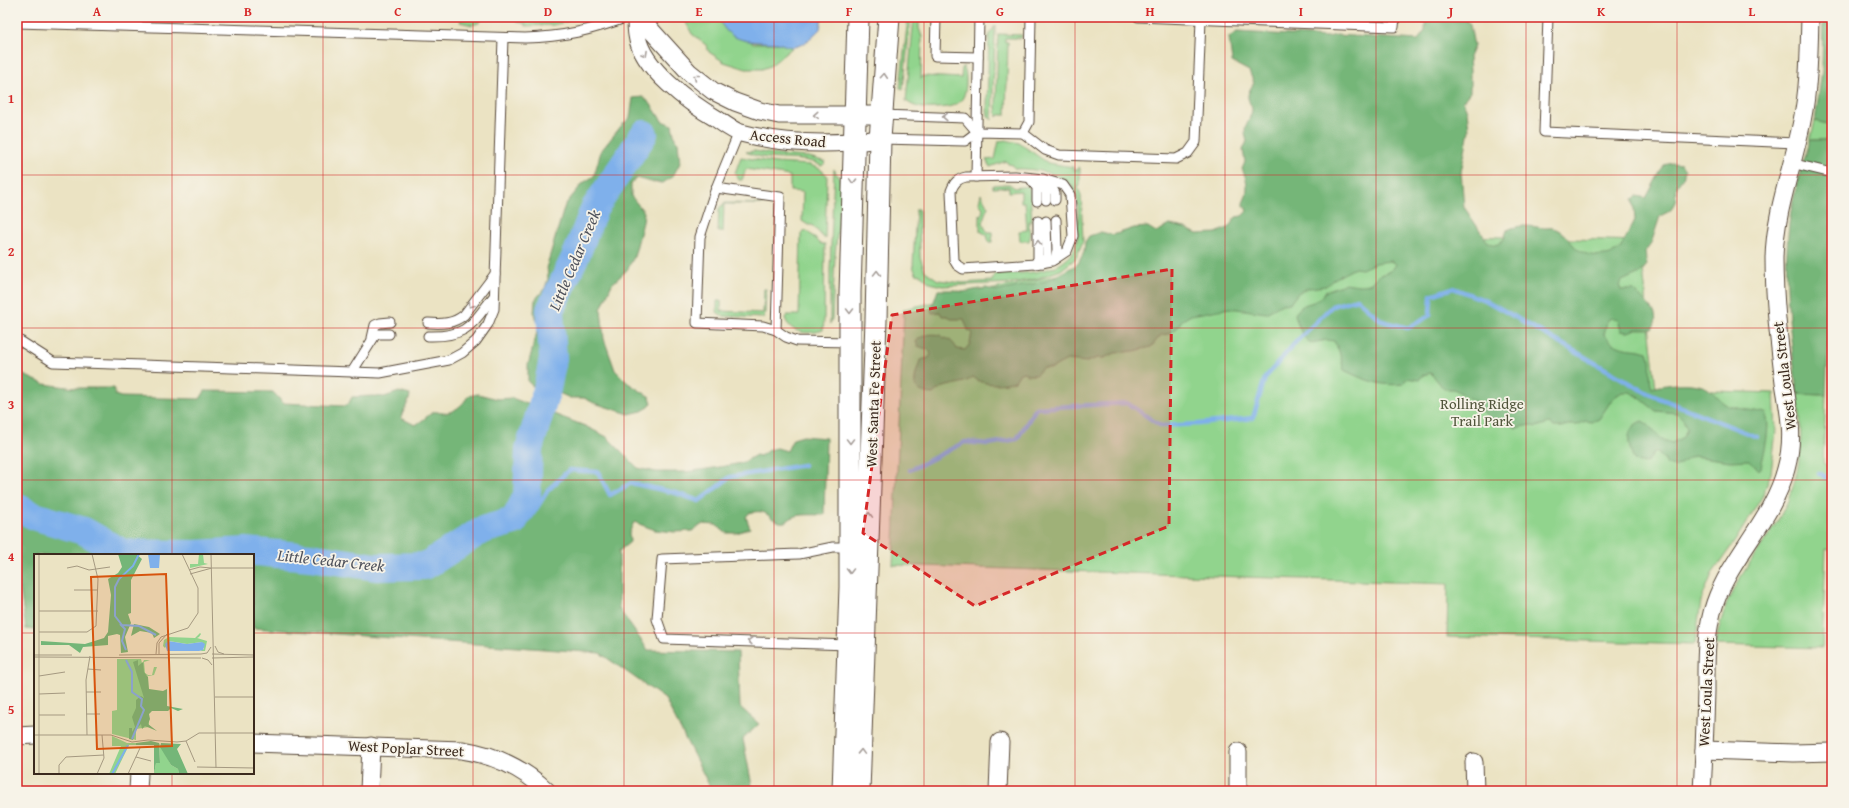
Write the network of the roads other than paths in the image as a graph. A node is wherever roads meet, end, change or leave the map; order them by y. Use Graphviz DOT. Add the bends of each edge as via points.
graph roads {
  1 [pos="628,17"];
  2 [pos="638,17"];
  3 [pos="858,17"];
  4 [pos="889,17"];
  5 [pos="936,17"];
  6 [pos="979,17"];
  7 [pos="1031,17"];
  8 [pos="1138,17"];
  9 [pos="1395,17"];
  10 [pos="1548,17"];
  11 [pos="1810,17"];
  12 [pos="1201,20"];
  13 [pos="17,23"];
  14 [pos="503,38"];
  15 [pos="978,57"];
  16 [pos="855,114"];
  17 [pos="882,115"];
  18 [pos="739,132"];
  19 [pos="977,132"];
  20 [pos="1023,133"];
  21 [pos="880,139"];
  22 [pos="854,142"];
  23 [pos="1796,143"];
  24 [pos="1791,163"];
  25 [pos="1832,173"];
  26 [pos="976,177"];
  27 [pos="1033,178"];
  28 [pos="1048,181"];
  29 [pos="716,188"];
  30 [pos="1056,220"];
  31 [pos="1042,221"];
  32 [pos="1055,259"];
  33 [pos="1039,263"];
  34 [pos="495,274"];
  35 [pos="494,296"];
  36 [pos="390,322"];
  37 [pos="428,323"];
  38 [pos="776,330"];
  39 [pos="389,334"];
  40 [pos="428,336"];
  41 [pos="17,339"];
  42 [pos="372,341"];
  43 [pos="850,342"];
  44 [pos="352,372"];
  45 [pos="859,547"];
  46 [pos="856,646"];
  47 [pos="34,735"];
  48 [pos="17,736"];
  49 [pos="1000,742"];
  50 [pos="254,743"];
  51 [pos="371,746"];
  52 [pos="1704,750"];
  53 [pos="1238,752"];
  54 [pos="1832,752"];
  55 [pos="1474,762"];
  56 [pos="139,774"];
  57 [pos="138,791"];
  58 [pos="369,791"];
  59 [pos="547,791"];
  60 [pos="843,791"];
  61 [pos="859,791"];
  62 [pos="998,791"];
  63 [pos="1238,791"];
  64 [pos="1475,791"];
  65 [pos="1702,791"];
  1 -- 14 [label="lane" via="596,29 569,35"];
  16 -- 2 [label="street, Access Road, one-way" via="779,114 760,111 735,102 713,91 689,72"];
  2 -- 18 [label="street, Access Road, one-way" via="637,36 646,57 671,87 699,109"];
  3 -- 16 [label="street, West Santa Fe Street"];
  17 -- 4 [label="street, West Santa Fe Street, one-way"];
  5 -- 15 [label="lane" via="935,56"];
  6 -- 15 [label="lane"];
  7 -- 20 [label="lane" via="1029,122"];
  8 -- 12 [label="lane"];
  9 -- 12 [label="lane" via="1394,27"];
  10 -- 23 [label="lane" via="1544,132"];
  11 -- 23 [label="street, West Loula Street" via="1808,84"];
  12 -- 20 [label="lane" via="1196,142 1188,153 1176,159 1059,156 1045,150"];
  13 -- 14 [label="lane"];
  14 -- 34 [label="lane"];
  15 -- 19 [label="lane"];
  16 -- 17 [label="street, Access Road"];
  16 -- 22 [label="street, West Santa Fe Street"];
  19 -- 17 [label="lane, one-way" via="966,118"];
  17 -- 21 [label="street, West Santa Fe Street"];
  18 -- 22 [label="street, Access Road" via="792,141"];
  18 -- 29 [label="lane"];
  19 -- 20 [label="lane"];
  19 -- 21 [label="lane" via="965,140"];
  19 -- 26 [label="lane"];
  21 -- 22 [label="street, Access Road"];
  45 -- 21 [label="street, West Santa Fe Street, one-way" via="876,320"];
  22 -- 43 [label="street, West Santa Fe Street, one-way"];
  23 -- 24 [label="street, West Loula Street"];
  24 -- 25 [label="lane"];
  24 -- 52 [label="street, West Loula Street" via="1778,216 1774,256 1775,303 1784,383 1791,419 1791,437 1786,469 1766,517 1730,570 1715,604 1706,661"];
  26 -- 27 [label="lane"];
  26 -- 33 [label="lane" via="960,178 954,183 951,191 954,260 957,266 963,269"];
  27 -- 28 [label="lane"];
  27 -- 28 [label="lane" via="1046,192 1046,200 1055,192"];
  28 -- 32 [label="lane" via="1063,185 1070,195 1073,236 1068,251"];
  29 -- 38 [label="lane" via="780,197"];
  29 -- 38 [label="lane" via="700,237 698,323 763,326"];
  30 -- 32 [label="lane"];
  33 -- 31 [label="lane, one-way"];
  32 -- 33 [label="lane"];
  34 -- 35 [label="lane"];
  34 -- 37 [label="lane, one-way" via="458,320"];
  35 -- 40 [label="lane" via="463,332 449,336"];
  35 -- 44 [label="lane" via="494,309 488,324 476,341 449,360 380,373"];
  36 -- 42 [label="lane" via="375,325"];
  38 -- 43 [label="lane" via="797,341"];
  39 -- 42 [label="lane" via="376,334"];
  41 -- 44 [label="lane" via="53,362"];
  42 -- 44 [label="lane"];
  43 -- 45 [label="street, West Santa Fe Street, one-way"];
  45 -- 46 [label="street, West Santa Fe Street"];
  46 -- 45 [label="lane, one-way" via="664,638 657,619 662,559 799,554 833,547"];
  46 -- 60 [label="street, West Santa Fe Street"];
  61 -- 46 [label="street, West Santa Fe Street, one-way"];
  47 -- 48 [label="street"];
  49 -- 62 [label="street"];
  50 -- 51 [label="street, West Poplar Street"];
  51 -- 58 [label="street"];
  51 -- 59 [label="street, West Poplar Street" via="480,753 505,762 528,775"];
  52 -- 54 [label="street"];
  52 -- 65 [label="street, West Loula Street"];
  53 -- 63 [label="street"];
  55 -- 64 [label="street"];
  56 -- 57 [label="street"];
}
